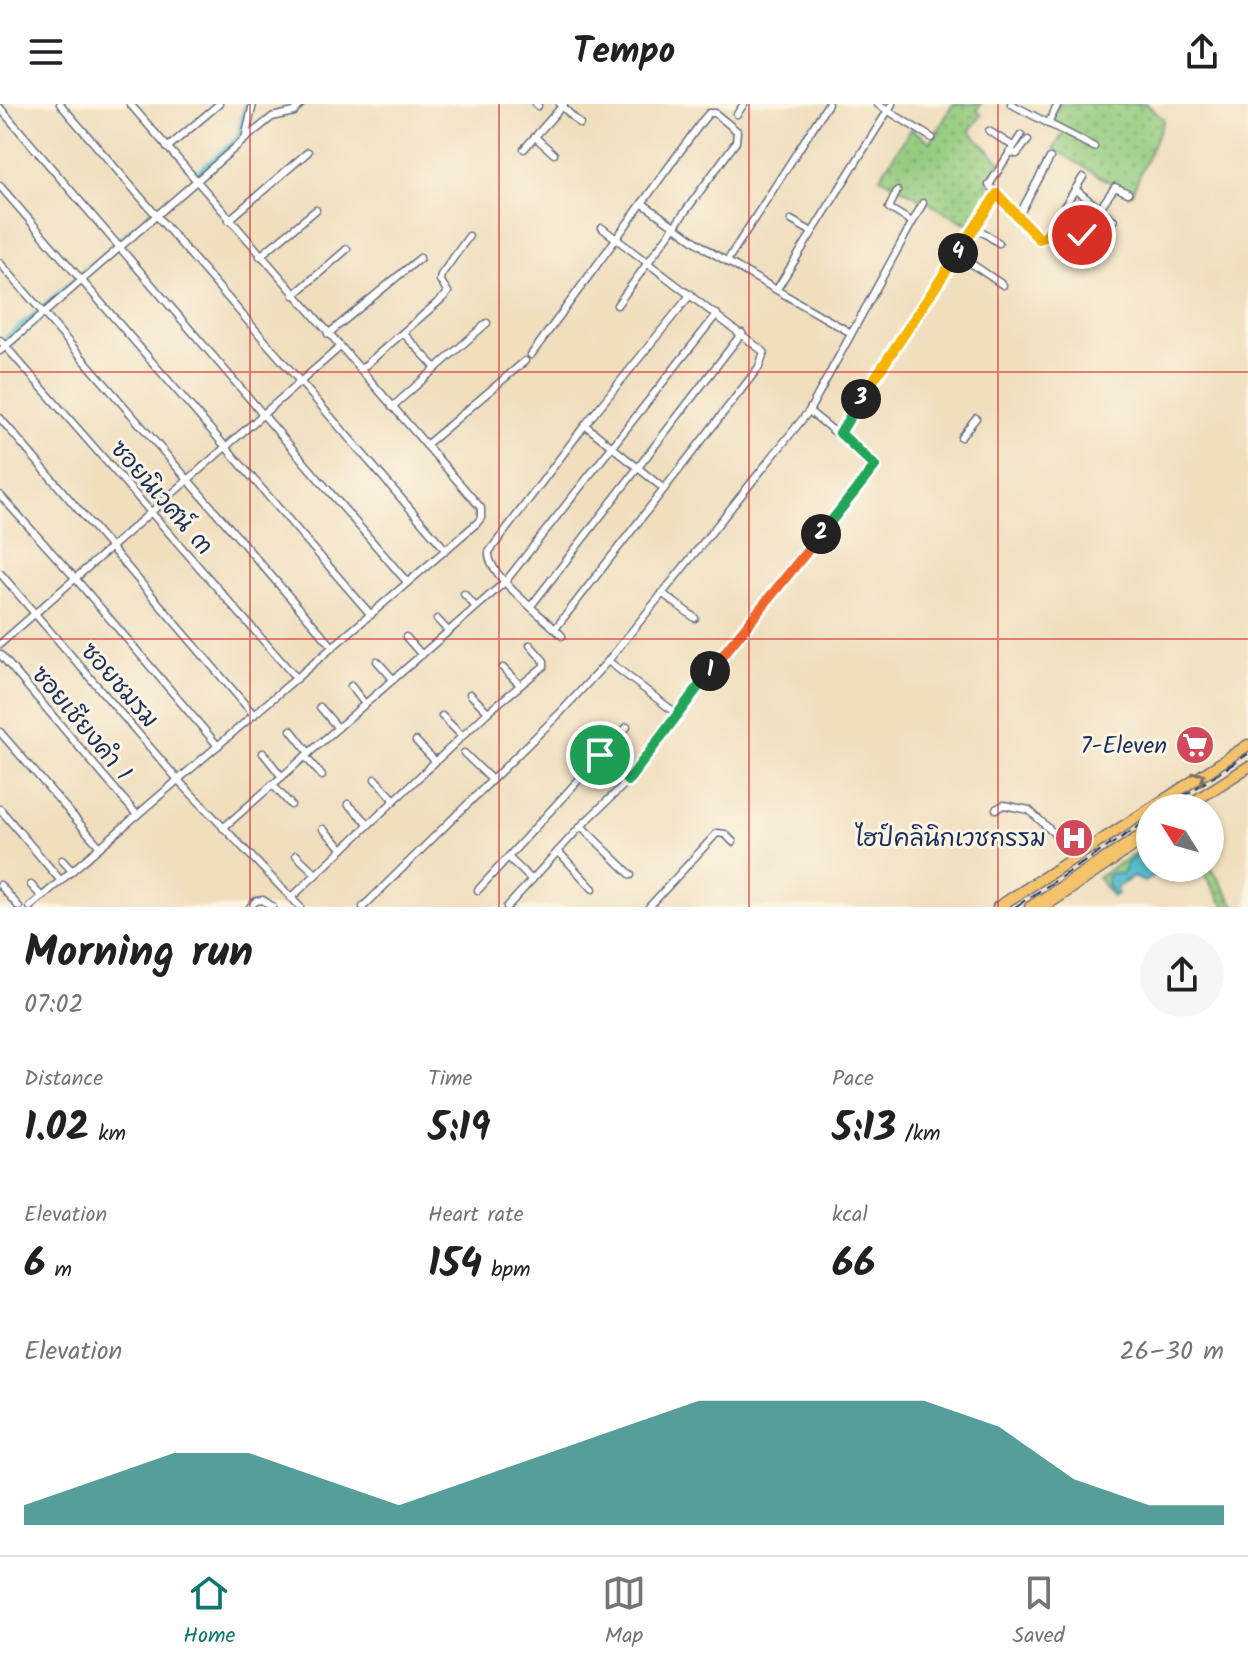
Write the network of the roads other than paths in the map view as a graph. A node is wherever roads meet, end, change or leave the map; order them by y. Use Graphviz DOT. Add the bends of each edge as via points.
graph roads {
  1 [pos="60,104"];
  2 [pos="219,104"];
  3 [pos="253,104"];
  4 [pos="301,104"];
  5 [pos="744,104"];
  6 [pos="828,104"];
  7 [pos="877,104"];
  8 [pos="1011,104"];
  9 [pos="1058,104"];
  10 [pos="562,105"];
  11 [pos="135,106"];
  12 [pos="890,107"];
  13 [pos="0,108"];
  14 [pos="737,114"];
  15 [pos="580,124"];
  16 [pos="1048,124"];
  17 [pos="989,131"];
  18 [pos="1021,135"];
  19 [pos="535,137"];
  20 [pos="932,138"];
  21 [pos="245,139"];
  22 [pos="1028,140"];
  23 [pos="1094,147"];
  24 [pos="167,148"];
  25 [pos="524,149"];
  26 [pos="1011,149"];
  27 [pos="308,152"];
  28 [pos="554,154"];
  29 [pos="1050,158"];
  30 [pos="1083,177"];
  31 [pos="196,181"];
  32 [pos="0,186"];
  33 [pos="1075,189"];
  34 [pos="897,191"];
  35 [pos="1128,193"];
  36 [pos="997,194"];
  37 [pos="642,203"];
  38 [pos="923,203"];
  39 [pos="1100,208"];
  40 [pos="316,210"];
  41 [pos="157,216"];
  42 [pos="1059,216"];
  43 [pos="1018,217"];
  44 [pos="229,220"];
  45 [pos="791,220"];
  46 [pos="1114,220"];
  47 [pos="912,222"];
  48 [pos="676,227"];
  49 [pos="975,227"];
  50 [pos="602,228"];
  51 [pos="812,232"];
  52 [pos="1082,235"];
  53 [pos="469,236"];
  54 [pos="617,239"];
  55 [pos="999,243"];
  56 [pos="121,248"];
  57 [pos="347,249"];
  58 [pos="957,254"];
  59 [pos="260,256"];
  60 [pos="420,258"];
  61 [pos="727,261"];
  62 [pos="0,263"];
  63 [pos="648,263"];
  64 [pos="81,282"];
  65 [pos="1003,285"];
  66 [pos="777,289"];
  67 [pos="691,294"];
  68 [pos="294,295"];
  69 [pos="617,305"];
  70 [pos="43,314"];
  71 [pos="717,314"];
  72 [pos="487,323"];
  73 [pos="403,333"];
  74 [pos="742,333"];
  75 [pos="851,333"];
  76 [pos="328,334"];
  77 [pos="0,340"];
  78 [pos="339,348"];
  79 [pos="3,349"];
  80 [pos="436,368"];
  81 [pos="360,370"];
  82 [pos="301,382"];
  83 [pos="392,407"];
  84 [pos="809,411"];
  85 [pos="262,415"];
  86 [pos="0,418"];
  87 [pos="976,418"];
  88 [pos="585,425"];
  89 [pos="840,433"];
  90 [pos="961,437"];
  91 [pos="426,445"];
  92 [pos="226,447"];
  93 [pos="613,447"];
  94 [pos="639,468"];
  95 [pos="188,479"];
  96 [pos="664,489"];
  97 [pos="0,495"];
  98 [pos="151,511"];
  99 [pos="111,546"];
  100 [pos="445,549"];
  101 [pos="0,573"];
  102 [pos="75,578"];
  103 [pos="407,582"];
  104 [pos="505,582"];
  105 [pos="662,593"];
  106 [pos="464,594"];
  107 [pos="531,606"];
  108 [pos="476,607"];
  109 [pos="34,613"];
  110 [pos="371,615"];
  111 [pos="695,618"];
  112 [pos="437,619"];
  113 [pos="555,629"];
  114 [pos="448,631"];
  115 [pos="562,636"];
  116 [pos="406,637"];
  117 [pos="0,644"];
  118 [pos="530,645"];
  119 [pos="333,647"];
  120 [pos="0,654"];
  121 [pos="422,655"];
  122 [pos="377,661"];
  123 [pos="608,661"];
  124 [pos="503,668"];
  125 [pos="297,679"];
  126 [pos="393,679"];
  127 [pos="520,685"];
  128 [pos="351,686"];
  129 [pos="470,694"];
  130 [pos="365,704"];
  131 [pos="320,707"];
  132 [pos="488,712"];
  133 [pos="677,714"];
  134 [pos="254,715"];
  135 [pos="442,716"];
  136 [pos="627,727"];
  137 [pos="338,728"];
  138 [pos="291,730"];
  139 [pos="0,732"];
  140 [pos="462,736"];
  141 [pos="416,741"];
  142 [pos="1248,745"];
  143 [pos="218,746"];
  144 [pos="263,753"];
  145 [pos="464,753"];
  146 [pos="307,754"];
  147 [pos="600,755"];
  148 [pos="435,761"];
  149 [pos="1248,767"];
  150 [pos="322,776"];
  151 [pos="282,777"];
  152 [pos="375,779"];
  153 [pos="492,780"];
  154 [pos="179,781"];
  155 [pos="628,781"];
  156 [pos="273,785"];
  157 [pos="1174,794"];
  158 [pos="1206,794"];
  159 [pos="394,799"];
  160 [pos="348,804"];
  161 [pos="291,805"];
  162 [pos="0,809"];
  163 [pos="996,809"];
  164 [pos="137,815"];
  165 [pos="1136,818"];
  166 [pos="1132,821"];
  167 [pos="369,824"];
  168 [pos="581,826"];
  169 [pos="223,828"];
  170 [pos="323,829"];
  171 [pos="1136,838"];
  172 [pos="733,842"];
  173 [pos="1136,842"];
  174 [pos="100,847"];
  175 [pos="343,849"];
  176 [pos="558,851"];
  177 [pos="296,855"];
  178 [pos="1077,855"];
  179 [pos="509,858"];
  180 [pos="62,860"];
  181 [pos="72,871"];
  182 [pos="316,874"];
  183 [pos="631,875"];
  184 [pos="532,880"];
  185 [pos="61,881"];
  186 [pos="0,885"];
  187 [pos="31,885"];
  188 [pos="593,889"];
  189 [pos="478,890"];
  190 [pos="42,897"];
  191 [pos="291,898"];
  192 [pos="1026,903"];
  193 [pos="1052,905"];
  194 [pos="19,907"];
  195 [pos="30,907"];
  196 [pos="250,907"];
  197 [pos="273,907"];
  198 [pos="300,907"];
  199 [pos="363,907"];
  200 [pos="507,907"];
  201 [pos="649,907"];
  202 [pos="998,907"];
  203 [pos="1008,907"];
  1 -- 41 [label="street"];
  2 -- 24 [label="street"];
  3 -- 21 [label="street"];
  4 -- 21 [label="street" via="294,112 272,117"];
  5 -- 14 [label="street"];
  6 -- 61 [label="street"];
  7 -- 12 [label="street"];
  8 -- 16 [label="street"];
  9 -- 16 [label="street"];
  10 -- 15 [label="street"];
  10 -- 19 [label="street"];
  11 -- 24 [label="street"];
  12 -- 20 [label="street"];
  12 -- 51 [label="street"];
  13 -- 56 [label="street"];
  16 -- 23 [label="street"];
  17 -- 26 [label="street"];
  18 -- 26 [label="street"];
  19 -- 25 [label="street"];
  19 -- 28 [label="street"];
  21 -- 31 [label="street"];
  22 -- 26 [label="street" via="1017,154"];
  24 -- 31 [label="street"];
  26 -- 36 [label="street" via="990,182"];
  27 -- 44 [label="street"];
  29 -- 43 [label="street"];
  30 -- 33 [label="street"];
  31 -- 41 [label="street"];
  31 -- 44 [label="street"];
  32 -- 64 [label="street"];
  33 -- 39 [label="street"];
  33 -- 42 [label="street"];
  34 -- 47 [label="street" via="889,208"];
  35 -- 39 [label="street" via="1115,187"];
  36 -- 43 [label="street"];
  36 -- 49 [label="street"];
  37 -- 48 [label="street"];
  37 -- 48 [label="street" via="703,120 715,113 738,137"];
  37 -- 54 [label="street"];
  38 -- 47 [label="street"];
  39 -- 46 [label="street"];
  40 -- 59 [label="street"];
  41 -- 56 [label="street"];
  41 -- 82 [label="street"];
  42 -- 43 [label="street" via="1042,240"];
  42 -- 52 [label="street"];
  44 -- 59 [label="street"];
  45 -- 51 [label="street"];
  47 -- 75 [label="street"];
  48 -- 61 [label="street"];
  48 -- 63 [label="street"];
  49 -- 55 [label="street"];
  49 -- 58 [label="street"];
  50 -- 54 [label="street"];
  51 -- 66 [label="street"];
  53 -- 73 [label="street" via="441,275 448,292"];
  54 -- 63 [label="street"];
  54 -- 91 [label="street" via="528,358"];
  56 -- 64 [label="street"];
  56 -- 85 [label="street"];
  57 -- 68 [label="street"];
  58 -- 65 [label="street"];
  58 -- 89 [label="street"];
  59 -- 68 [label="street"];
  60 -- 76 [label="street"];
  61 -- 66 [label="street"];
  62 -- 70 [label="street"];
  63 -- 67 [label="street"];
  63 -- 69 [label="street"];
  64 -- 70 [label="street"];
  64 -- 92 [label="street"];
  66 -- 75 [label="street"];
  67 -- 71 [label="street"];
  67 -- 88 [label="street"];
  68 -- 76 [label="street"];
  70 -- 79 [label="street"];
  70 -- 95 [label="street"];
  71 -- 74 [label="street"];
  71 -- 93 [label="street"];
  72 -- 80 [label="street"];
  73 -- 80 [label="street"];
  73 -- 81 [label="street"];
  74 -- 94 [label="street"];
  74 -- 96 [label="street" via="764,352 762,360"];
  75 -- 84 [label="street"];
  76 -- 78 [label="street"];
  77 -- 79 [label="street, ซอยนิเวศน์ ๓"];
  78 -- 81 [label="street"];
  78 -- 82 [label="street"];
  79 -- 98 [label="street, ซอยนิเวศน์ ๓"];
  80 -- 83 [label="street"];
  81 -- 83 [label="street"];
  82 -- 85 [label="street"];
  82 -- 100 [label="street"];
  83 -- 91 [label="street"];
  84 -- 89 [label="street"];
  84 -- 105 [label="street"];
  85 -- 92 [label="street"];
  85 -- 103 [label="street"];
  86 -- 99 [label="street"];
  87 -- 90 [label="street"];
  88 -- 93 [label="street"];
  88 -- 104 [label="street" via="489,552 491,565"];
  89 -- 133 [label="street" via="875,466"];
  91 -- 100 [label="street" via="481,508 477,523"];
  92 -- 95 [label="street"];
  92 -- 110 [label="street"];
  93 -- 94 [label="street"];
  93 -- 104 [label="street"];
  94 -- 96 [label="street"];
  94 -- 107 [label="street"];
  95 -- 98 [label="street"];
  95 -- 119 [label="street"];
  96 -- 113 [label="street"];
  97 -- 102 [label="street"];
  98 -- 99 [label="street"];
  98 -- 125 [label="street, ซอยนิเวศน์ ๓"];
  99 -- 102 [label="street"];
  99 -- 134 [label="street"];
  100 -- 103 [label="street"];
  101 -- 109 [label="street, ซอยชมรม"];
  102 -- 109 [label="street"];
  102 -- 143 [label="street"];
  103 -- 110 [label="street"];
  104 -- 107 [label="street"];
  104 -- 108 [label="street"];
  105 -- 111 [label="street"];
  105 -- 123 [label="street"];
  106 -- 108 [label="street"];
  107 -- 113 [label="street"];
  108 -- 114 [label="street"];
  109 -- 117 [label="street"];
  109 -- 154 [label="street, ซอยชมรม"];
  110 -- 119 [label="street"];
  112 -- 114 [label="street"];
  113 -- 115 [label="street"];
  114 -- 121 [label="street"];
  116 -- 121 [label="street"];
  118 -- 127 [label="street" via="545,663"];
  119 -- 125 [label="street"];
  120 -- 164 [label="street, ซอยเชียงคำ 1"];
  121 -- 126 [label="street"];
  122 -- 126 [label="street"];
  123 -- 133 [label="street"];
  123 -- 153 [label="street"];
  124 -- 127 [label="street"];
  125 -- 134 [label="street"];
  126 -- 130 [label="street"];
  127 -- 132 [label="street"];
  128 -- 130 [label="street"];
  129 -- 132 [label="street"];
  130 -- 137 [label="street"];
  131 -- 137 [label="street"];
  132 -- 140 [label="street"];
  133 -- 155 [label="street"];
  134 -- 143 [label="street"];
  135 -- 140 [label="street"];
  136 -- 147 [label="street"];
  137 -- 146 [label="street"];
  138 -- 146 [label="street"];
  139 -- 174 [label="street"];
  140 -- 148 [label="street"];
  141 -- 148 [label="street"];
  157 -- 142 [label="main road, one-way"];
  143 -- 154 [label="street"];
  144 -- 151 [label="street"];
  145 -- 153 [label="street"];
  146 -- 150 [label="street"];
  146 -- 151 [label="street"];
  147 -- 155 [label="street"];
  147 -- 179 [label="street"];
  148 -- 159 [label="street"];
  149 -- 158 [label="main road"];
  151 -- 156 [label="street"];
  152 -- 159 [label="street"];
  153 -- 199 [label="street"];
  154 -- 164 [label="street"];
  154 -- 169 [label="street, ซอยชมรม"];
  155 -- 168 [label="street"];
  156 -- 161 [label="street"];
  156 -- 169 [label="street"];
  159 -- 167 [label="street"];
  160 -- 167 [label="street"];
  162 -- 185 [label="street"];
  163 -- 178 [label="street" via="1004,805 1029,810"];
  164 -- 174 [label="street"];
  165 -- 166 [label="main road"];
  166 -- 178 [label="main road"];
  166 -- 192 [label="main road"];
  167 -- 175 [label="street"];
  168 -- 176 [label="street"];
  168 -- 183 [label="street"];
  169 -- 191 [label="street, ซอยชมรม"];
  170 -- 175 [label="street"];
  171 -- 192 [label="main road"];
  172 -- 201 [label="street" via="717,833"];
  173 -- 193 [label="main road"];
  174 -- 181 [label="street"];
  175 -- 182 [label="street"];
  176 -- 184 [label="street"];
  176 -- 188 [label="street"];
  177 -- 182 [label="street"];
  178 -- 202 [label="main road"];
  179 -- 184 [label="street"];
  179 -- 189 [label="street"];
  180 -- 181 [label="street"];
  181 -- 185 [label="street"];
  182 -- 191 [label="street"];
  184 -- 200 [label="street"];
  185 -- 190 [label="street"];
  186 -- 194 [label="street"];
  187 -- 190 [label="street"];
  190 -- 195 [label="street"];
  191 -- 198 [label="street, ซอยชมรม"];
  192 -- 203 [label="main road"];
  196 -- 197 [label="street" via="263,900"];
}
